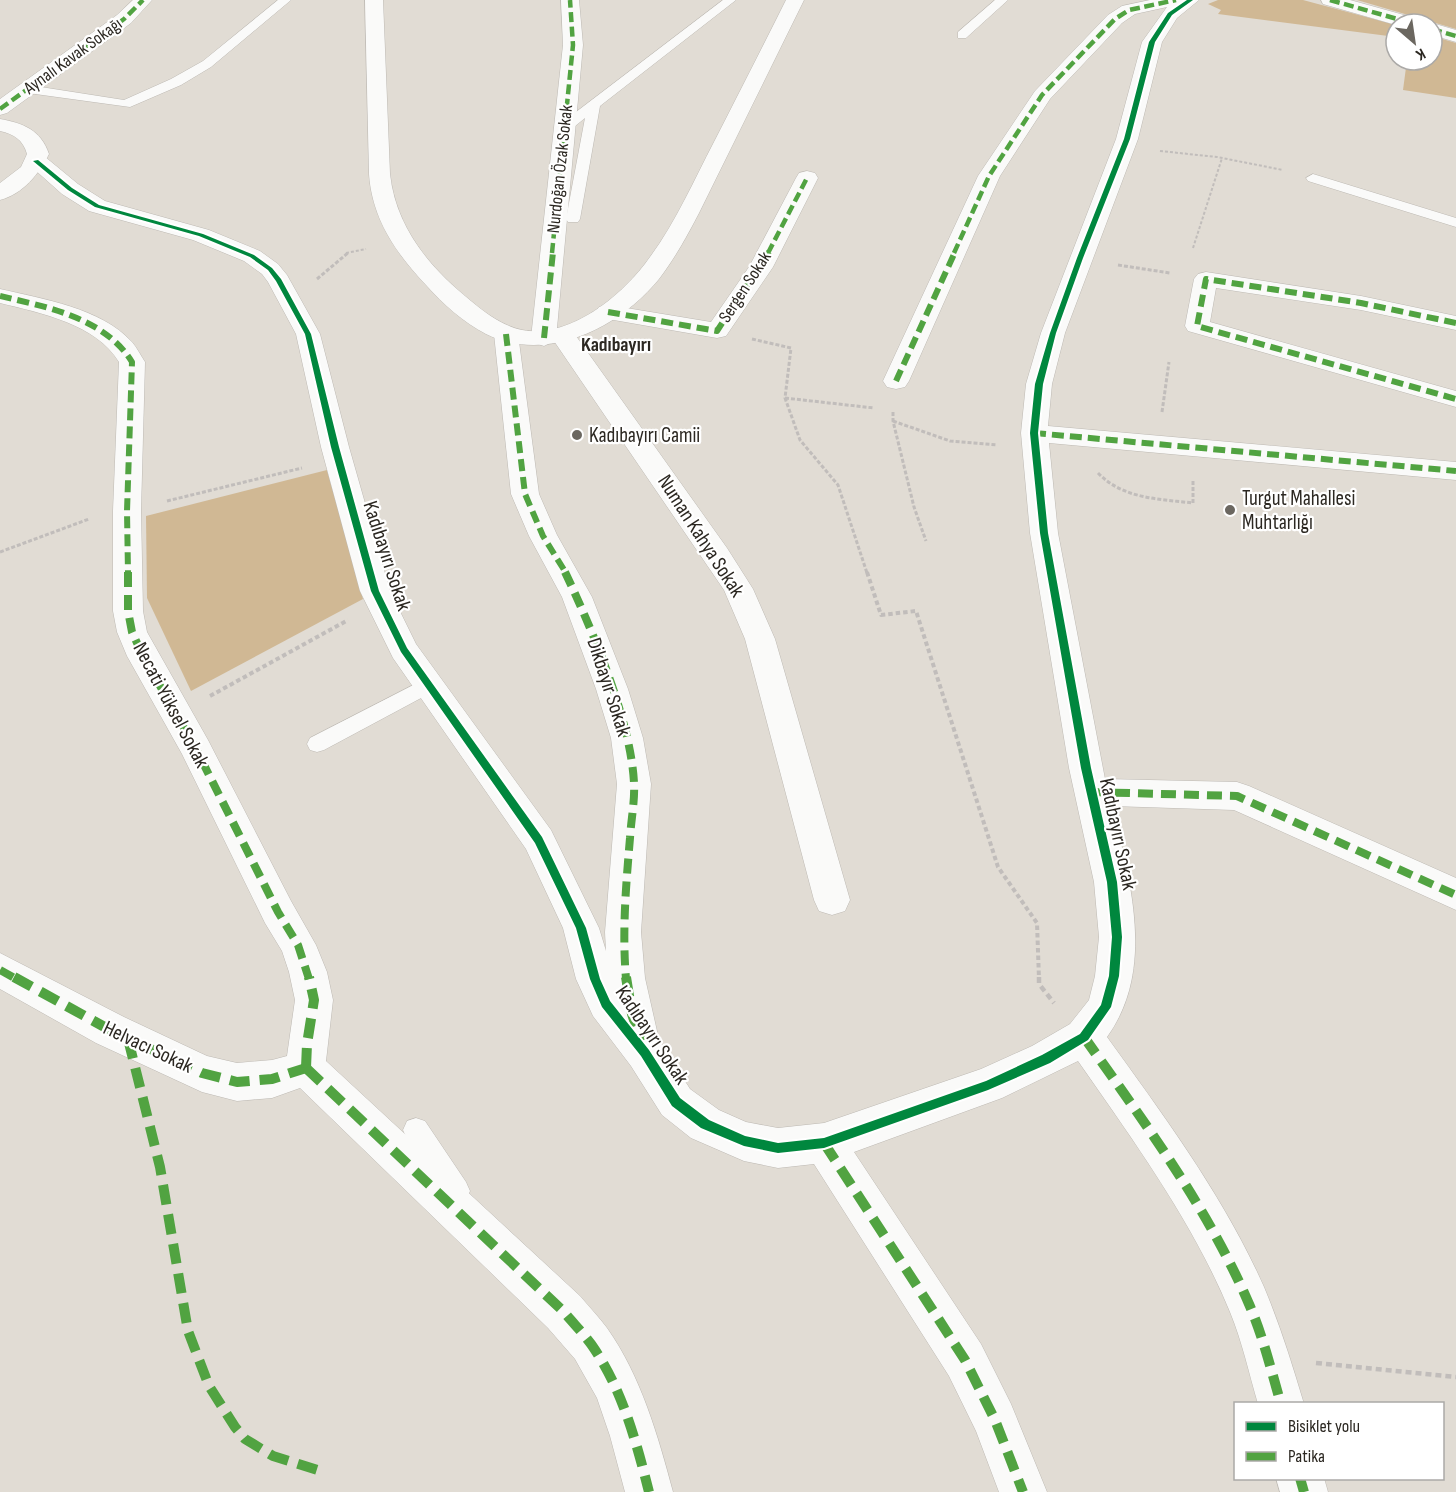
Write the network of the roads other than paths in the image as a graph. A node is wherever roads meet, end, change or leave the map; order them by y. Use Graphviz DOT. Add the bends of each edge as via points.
graph roads {
  1 [pos="143,0"];
  2 [pos="285,0"];
  3 [pos="374,0"];
  4 [pos="570,0"];
  5 [pos="730,0"];
  6 [pos="795,0"];
  7 [pos="1002,0"];
  8 [pos="1176,0"];
  9 [pos="1190,0"];
  10 [pos="1330,0"];
  11 [pos="1384,15"];
  12 [pos="962,34"];
  13 [pos="28,89"];
  14 [pos="594,105"];
  15 [pos="0,109"];
  16 [pos="0,125"];
  17 [pos="564,128"];
  18 [pos="36,161"];
  19 [pos="807,178"];
  20 [pos="1313,178"];
  21 [pos="0,193"];
  22 [pos="573,219"];
  23 [pos="1456,223"];
  24 [pos="0,296"];
  25 [pos="608,312"];
  26 [pos="1456,323"];
  27 [pos="506,334"];
  28 [pos="553,336"];
  29 [pos="896,381"];
  30 [pos="1456,399"];
  31 [pos="1035,441"];
  32 [pos="1456,471"];
  33 [pos="429,686"];
  34 [pos="317,744"];
  35 [pos="1092,792"];
  36 [pos="1456,895"];
  37 [pos="832,900"];
  38 [pos="0,970"];
  39 [pos="1084,1037"];
  40 [pos="645,1053"];
  41 [pos="306,1068"];
  42 [pos="416,1130"];
  43 [pos="824,1143"];
  44 [pos="492,1244"];
  45 [pos="1280,1402"];
  46 [pos="649,1492"];
  47 [pos="1023,1492"];
  1 -- 13 [label="street, Aynalı Kavak Sokağı" via="124,19"];
  2 -- 13 [label="lane" via="207,64 125,104"];
  3 -- 27 [label="street" via="381,190 389,218 419,264 457,303"];
  4 -- 17 [label="street, Nurdoğan Özak Sokak" via="573,45"];
  5 -- 14 [label="lane"];
  6 -- 25 [label="street" via="671,240 640,285"];
  7 -- 12 [label="lane"];
  8 -- 29 [label="street" via="1129,10 1115,19 1042,95 989,176"];
  9 -- 31 [label="street, Kadıbayırı Sokak" via="1170,14 1152,42 1124,147 1053,333 1039,384"];
  10 -- 11 [label="street"];
  13 -- 15 [label="street, Aynalı Kavak Sokağı"];
  14 -- 17 [label="lane"];
  14 -- 22 [label="lane"];
  16 -- 18 [label="street" via="23,131 31,138 36,146"];
  17 -- 28 [label="street, Nurdoğan Özak Sokak"];
  18 -- 21 [label="street" via="30,171"];
  18 -- 33 [label="street, Kadıbayırı Sokak" via="97,206 201,235 252,256 270,269 308,334 338,459 380,602 404,650"];
  19 -- 25 [label="street, Sergen Sokak" via="762,267 717,331"];
  20 -- 23 [label="lane"];
  24 -- 41 [label="street, Necati Yüksel Sokak" via="63,314 101,330 127,351 133,374 127,511 128,611 132,632 298,945 314,1000"];
  25 -- 28 [label="street" via="591,323"];
  26 -- 30 [label="street" via="1362,303 1195,278 1197,326"];
  27 -- 28 [label="street"];
  27 -- 40 [label="street, Dikbayır Sokak" via="525,494 577,597 627,738 634,784 623,932 632,1014"];
  28 -- 37 [label="street, Numan Kahya Sokak" via="717,555 738,589 760,639"];
  31 -- 32 [label="street" via="1157,444"];
  31 -- 35 [label="street, Kadıbayırı Sokak" via="1044,533"];
  33 -- 34 [label="lane"];
  33 -- 40 [label="street, Kadıbayırı Sokak" via="539,840 581,928 606,1004"];
  35 -- 36 [label="street" via="1238,796"];
  35 -- 39 [label="street, Kadıbayırı Sokak" via="1112,882 1118,937 1106,1007"];
  38 -- 41 [label="street, Helvacı Sokak" via="110,1030 202,1073 237,1082 272,1079"];
  39 -- 43 [label="street, Kadıbayırı Sokak" via="988,1085"];
  39 -- 45 [label="street" via="1172,1162 1214,1235 1244,1292"];
  40 -- 43 [label="street, Kadıbayırı Sokak" via="676,1102 705,1124 744,1141 778,1148"];
  41 -- 44 [label="street"];
  42 -- 44 [label="lane"];
  43 -- 47 [label="street" via="965,1360 996,1420"];
  44 -- 46 [label="street" via="564,1312 593,1346 615,1384 635,1436"];
}
